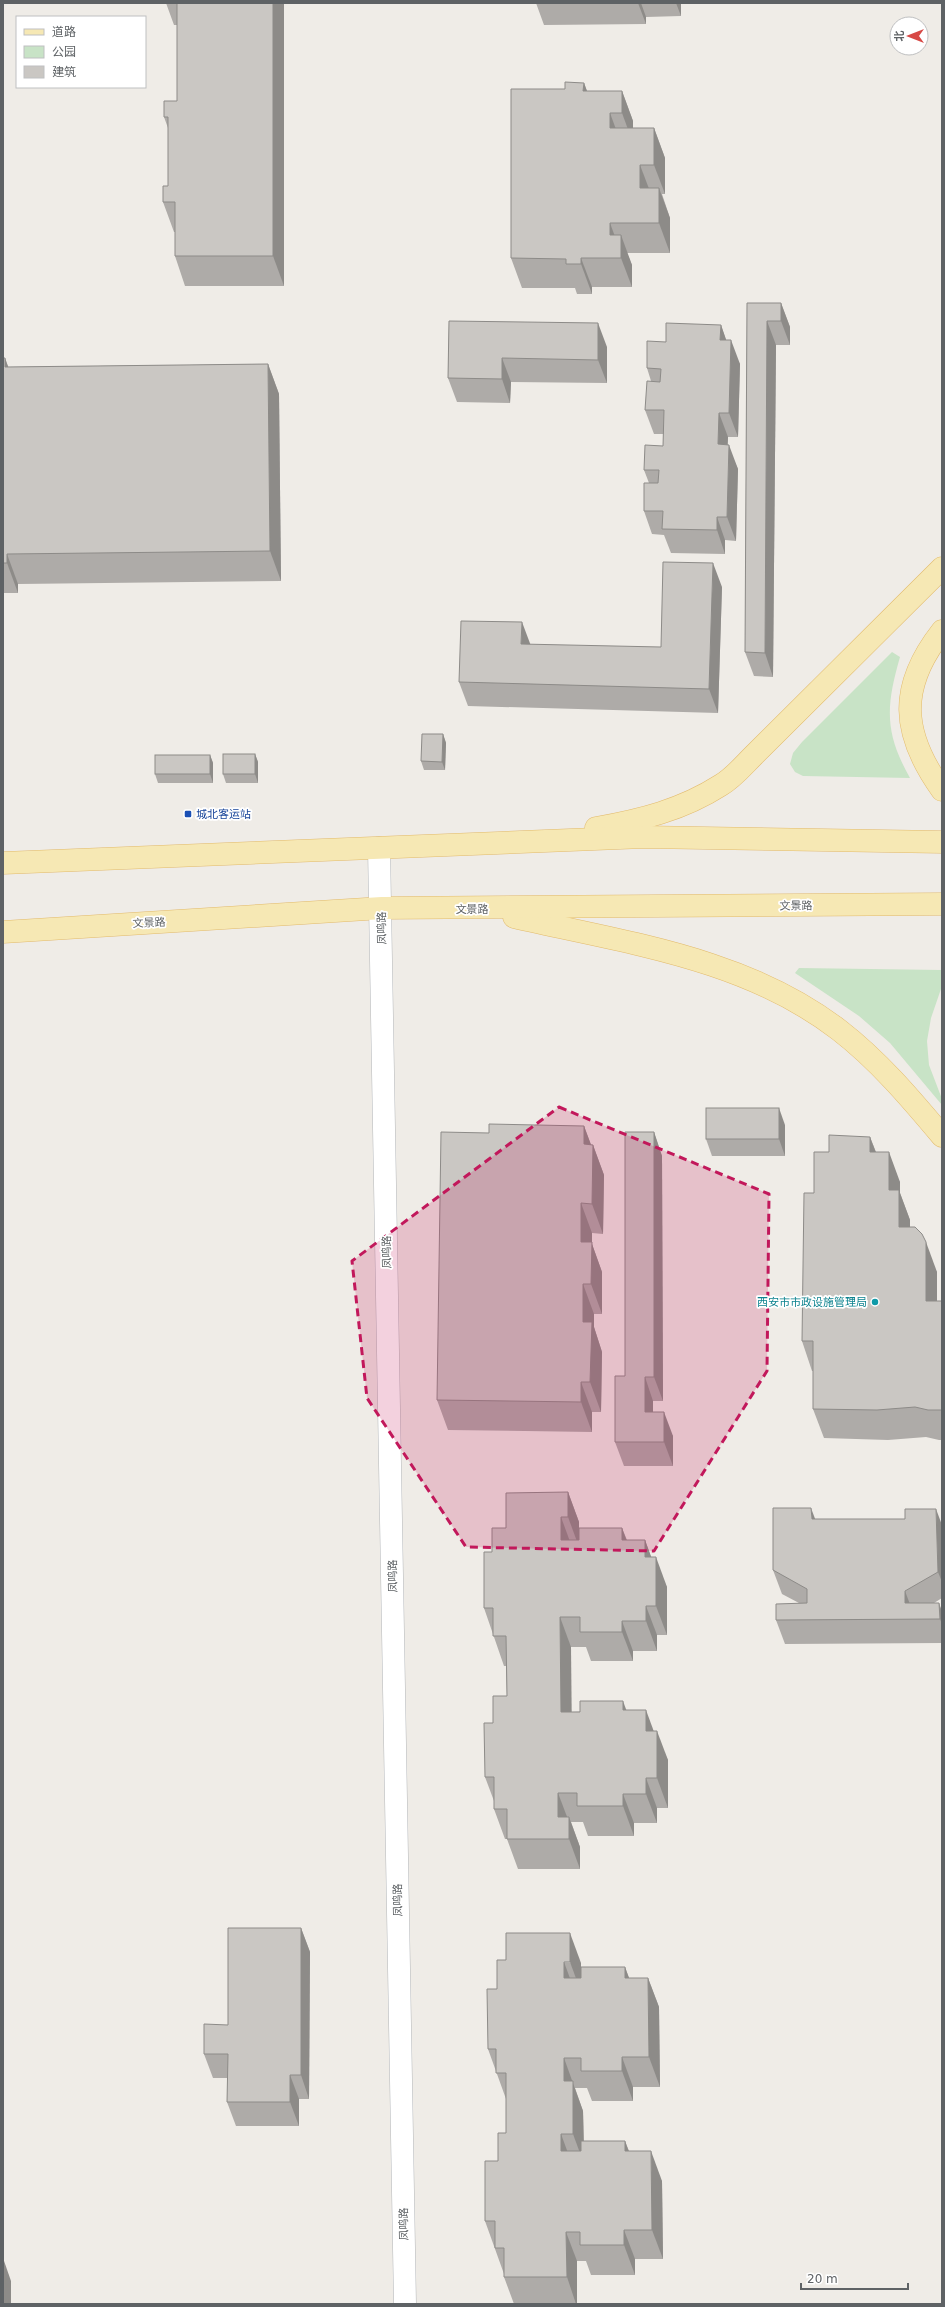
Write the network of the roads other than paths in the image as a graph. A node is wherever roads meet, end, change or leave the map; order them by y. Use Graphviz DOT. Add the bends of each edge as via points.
graph roads {
  1 [pos="942,568"];
  2 [pos="942,632"];
  3 [pos="942,790"];
  4 [pos="942,842"];
  5 [pos="525,843"];
  6 [pos="379,848"];
  7 [pos="3,863"];
  8 [pos="942,904"];
  9 [pos="382,908"];
  10 [pos="480,909"];
  11 [pos="3,932"];
  12 [pos="942,1136"];
  13 [pos="405,2304"];
  1 -- 5 [label="main road" via="722,784 690,803 653,817"];
  2 -- 3 [label="main road" via="921,660 911,692 911,724 916,741 929,771"];
  4 -- 5 [label="main road" via="644,837"];
  5 -- 6 [label="main road"];
  6 -- 7 [label="main road"];
  6 -- 9 [label="street, 凤鸣路"];
  8 -- 10 [label="main road, 文景路"];
  9 -- 10 [label="main road, 文景路"];
  9 -- 11 [label="main road, 文景路"];
  9 -- 13 [label="street, 凤鸣路"];
  10 -- 12 [label="main road" via="685,956 746,977 789,997 840,1030 868,1056"];
}
